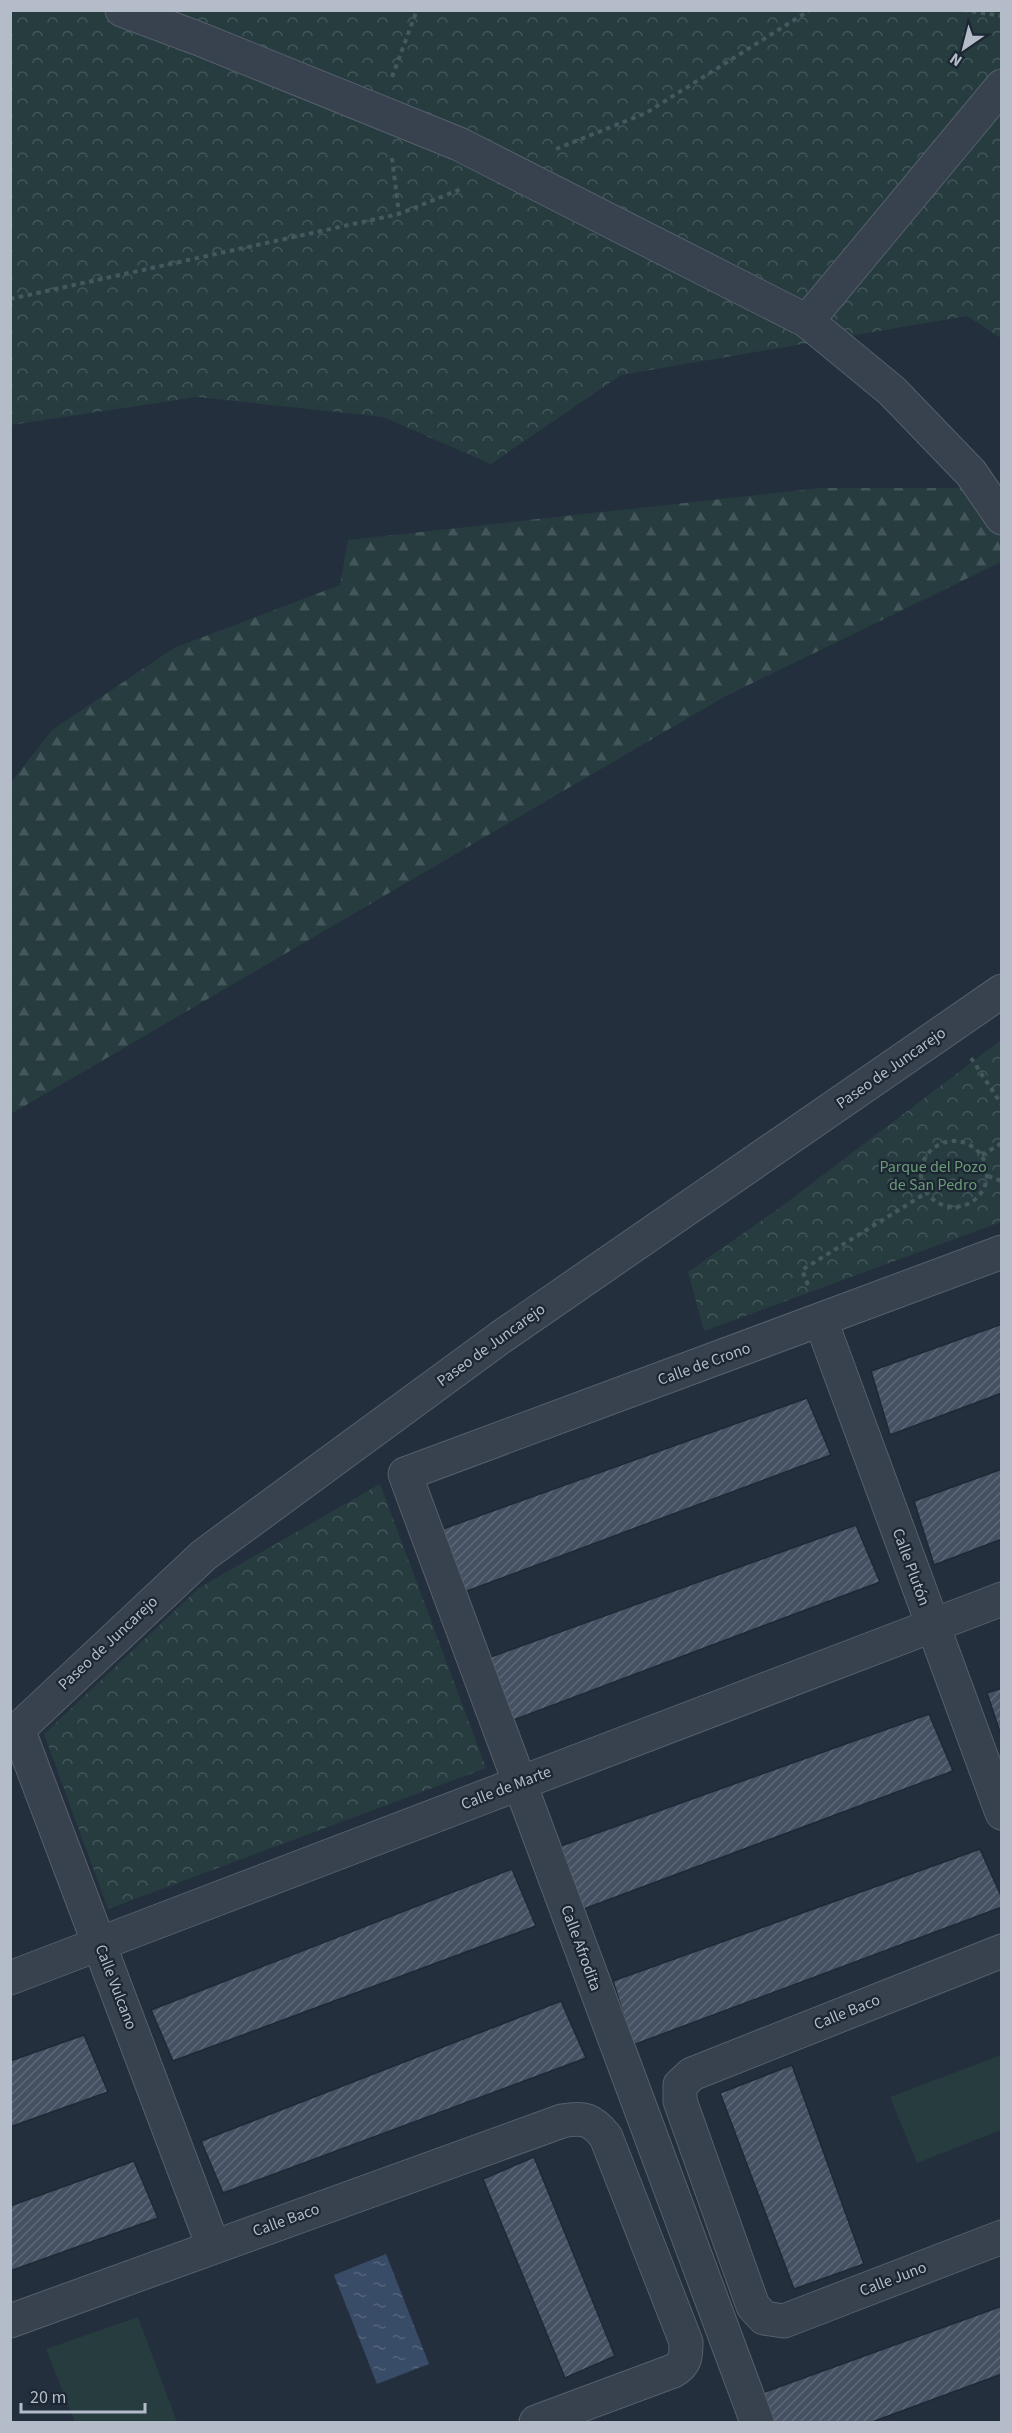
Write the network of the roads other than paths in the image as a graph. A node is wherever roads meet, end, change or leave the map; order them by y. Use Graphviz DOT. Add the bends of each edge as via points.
graph roads {
  1 [pos="122,10"];
  2 [pos="1002,86"];
  3 [pos="807,321"];
  4 [pos="1002,518"];
  5 [pos="1002,991"];
  6 [pos="1002,1252"];
  7 [pos="821,1321"];
  8 [pos="405,1474"];
  9 [pos="1002,1599"];
  10 [pos="933,1625"];
  11 [pos="14,1733"];
  12 [pos="520,1783"];
  13 [pos="1002,1813"];
  14 [pos="100,1944"];
  15 [pos="1002,1951"];
  16 [pos="10,1978"];
  17 [pos="1002,2237"];
  18 [pos="213,2246"];
  19 [pos="10,2321"];
  20 [pos="784,2321"];
  21 [pos="536,2422"];
  22 [pos="757,2422"];
  1 -- 3 [label="street" via="459,144"];
  2 -- 3 [label="street"];
  3 -- 4 [label="street" via="892,391 971,473"];
  5 -- 11 [label="street, Paseo de Juncarejo" via="501,1337 204,1555"];
  6 -- 7 [label="street, Calle de Crono"];
  7 -- 8 [label="street, Calle de Crono"];
  7 -- 10 [label="street, Calle Plutón"];
  8 -- 12 [label="street, Calle Afrodita"];
  9 -- 10 [label="street, Calle de Marte"];
  10 -- 12 [label="street, Calle de Marte"];
  10 -- 13 [label="street, Calle Plutón"];
  11 -- 14 [label="street, Calle Vulcano"];
  12 -- 14 [label="street, Calle de Marte"];
  12 -- 22 [label="street, Calle Afrodita"];
  14 -- 16 [label="street, Calle de Marte"];
  14 -- 18 [label="street, Calle Vulcano"];
  15 -- 20 [label="street, Calle Baco" via="692,2074 680,2085 680,2102 753,2306 764,2318"];
  17 -- 20 [label="street, Calle Juno"];
  18 -- 19 [label="street, Calle Baco"];
  18 -- 21 [label="street, Calle Baco" via="562,2121 581,2118 594,2122 606,2137 686,2342 686,2358 673,2371"];
}
